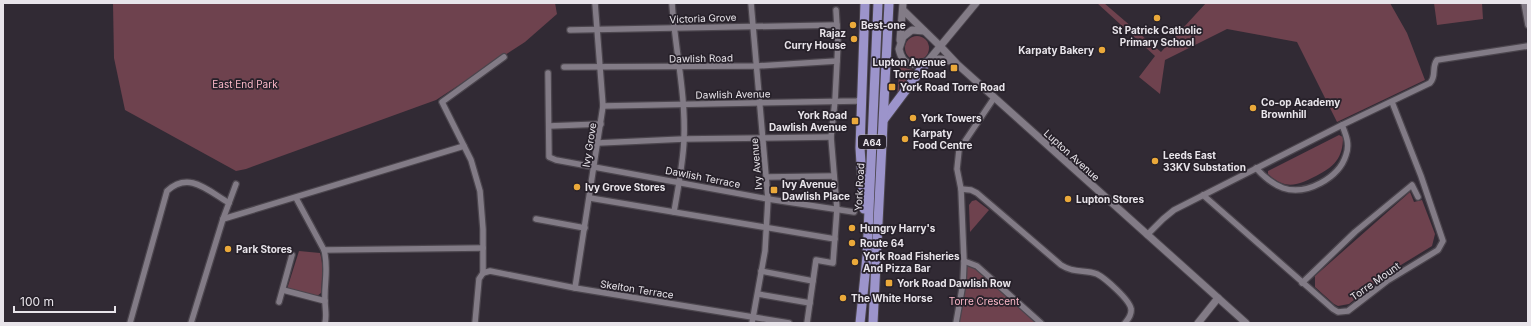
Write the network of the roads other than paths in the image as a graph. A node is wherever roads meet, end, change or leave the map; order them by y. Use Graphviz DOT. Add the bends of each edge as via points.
graph roads {
  1 [pos="595,3"];
  2 [pos="672,3"];
  3 [pos="751,3"];
  4 [pos="865,3"];
  5 [pos="878,3"];
  6 [pos="889,3"];
  7 [pos="976,3"];
  8 [pos="1524,3"];
  9 [pos="903,6"];
  10 [pos="836,10"];
  11 [pos="837,25"];
  12 [pos="1528,25"];
  13 [pos="753,26"];
  14 [pos="674,28"];
  15 [pos="570,30"];
  16 [pos="598,30"];
  17 [pos="924,31"];
  18 [pos="930,36"];
  19 [pos="899,44"];
  20 [pos="1528,46"];
  21 [pos="941,47"];
  22 [pos="504,57"];
  23 [pos="928,60"];
  24 [pos="837,61"];
  25 [pos="957,64"];
  26 [pos="757,66"];
  27 [pos="564,67"];
  28 [pos="601,67"];
  29 [pos="679,67"];
  30 [pos="548,73"];
  31 [pos="473,80"];
  32 [pos="477,86"];
  33 [pos="862,98"];
  34 [pos="994,98"];
  35 [pos="835,101"];
  36 [pos="1392,102"];
  37 [pos="760,103"];
  38 [pos="683,104"];
  39 [pos="603,106"];
  40 [pos="883,120"];
  41 [pos="601,124"];
  42 [pos="1342,125"];
  43 [pos="549,126"];
  44 [pos="830,137"];
  45 [pos="763,138"];
  46 [pos="684,139"];
  47 [pos="598,143"];
  48 [pos="464,146"];
  49 [pos="594,167"];
  50 [pos="1256,168"];
  51 [pos="834,176"];
  52 [pos="767,177"];
  53 [pos="680,182"];
  54 [pos="236,184"];
  55 [pos="961,189"];
  56 [pos="1203,196"];
  57 [pos="1418,197"];
  58 [pos="296,198"];
  59 [pos="590,198"];
  60 [pos="768,199"];
  61 [pos="229,202"];
  62 [pos="837,209"];
  63 [pos="674,212"];
  64 [pos="854,212"];
  65 [pos="223,219"];
  66 [pos="536,219"];
  67 [pos="585,228"];
  68 [pos="768,228"];
  69 [pos="1147,235"];
  70 [pos="835,239"];
  71 [pos="483,248"];
  72 [pos="324,250"];
  73 [pos="292,255"];
  74 [pos="867,256"];
  75 [pos="964,261"];
  76 [pos="762,271"];
  77 [pos="483,273"];
  78 [pos="813,281"];
  79 [pos="1302,283"];
  80 [pos="574,288"];
  81 [pos="283,290"];
  82 [pos="758,294"];
  83 [pos="1218,298"];
  84 [pos="325,301"];
  85 [pos="279,302"];
  86 [pos="810,303"];
  87 [pos="752,320"];
  88 [pos="130,323"];
  89 [pos="191,323"];
  90 [pos="325,323"];
  91 [pos="475,323"];
  92 [pos="788,323"];
  93 [pos="807,323"];
  94 [pos="860,323"];
  95 [pos="873,323"];
  96 [pos="956,323"];
  97 [pos="1041,323"];
  98 [pos="1125,323"];
  99 [pos="1198,323"];
  100 [pos="1246,323"];
  1 -- 16 [label="street, Ivy Grove"];
  2 -- 14 [label="street"];
  3 -- 13 [label="street, Ivy Avenue"];
  4 -- 33 [label="highway"];
  5 -- 74 [label="highway, York Road / A64"];
  6 -- 40 [label="highway, York Road / A64"];
  7 -- 21 [label="street"];
  8 -- 12 [label="street"];
  9 -- 17 [label="street, Lupton Avenue"];
  9 -- 19 [label="street"];
  10 -- 11 [label="street"];
  11 -- 13 [label="street, Victoria Grove"];
  11 -- 24 [label="street"];
  13 -- 14 [label="street, Victoria Grove"];
  13 -- 26 [label="street, Ivy Avenue"];
  14 -- 16 [label="street, Victoria Grove"];
  14 -- 29 [label="street"];
  15 -- 16 [label="street, Victoria Grove"];
  16 -- 28 [label="street, Ivy Grove"];
  17 -- 18 [label="street, Lupton Avenue"];
  17 -- 19 [label="street" via="907,32"];
  18 -- 21 [label="street, Lupton Avenue"];
  18 -- 23 [label="street" via="934,47"];
  19 -- 23 [label="street, Lupton Avenue" via="900,53 905,61 914,65"];
  20 -- 36 [label="street" via="1442,58 1434,64 1434,77 1427,85"];
  21 -- 23 [label="street"];
  21 -- 25 [label="street, Lupton Avenue"];
  22 -- 31 [label="street"];
  23 -- 25 [label="street, Lupton Avenue" via="940,59"];
  23 -- 40 [label="highway, A64"];
  24 -- 26 [label="street, Dawlish Road"];
  24 -- 35 [label="street"];
  25 -- 34 [label="street, Lupton Avenue"];
  26 -- 29 [label="street, Dawlish Road"];
  26 -- 37 [label="street, Ivy Avenue"];
  27 -- 28 [label="street, Dawlish Road"];
  28 -- 29 [label="street, Dawlish Road"];
  28 -- 39 [label="street, Ivy Grove"];
  29 -- 38 [label="street"];
  30 -- 43 [label="street"];
  31 -- 32 [label="street"];
  31 -- 48 [label="street" via="442,102"];
  33 -- 35 [label="street, Dawlish Avenue"];
  33 -- 74 [label="highway" via="860,148"];
  34 -- 55 [label="street" via="959,150 957,169"];
  34 -- 69 [label="street, Lupton Avenue"];
  35 -- 37 [label="street, Dawlish Avenue"];
  35 -- 44 [label="street"];
  36 -- 42 [label="street"];
  36 -- 79 [label="street, Torre Mount" via="1442,237 1442,246 1343,312 1333,309"];
  37 -- 38 [label="street, Dawlish Avenue"];
  37 -- 45 [label="street, Ivy Avenue"];
  38 -- 39 [label="street, Dawlish Avenue"];
  38 -- 46 [label="street"];
  39 -- 41 [label="street, Ivy Grove"];
  40 -- 95 [label="highway, York Road / A64"];
  41 -- 43 [label="street"];
  41 -- 47 [label="street, Ivy Grove"];
  42 -- 50 [label="street"];
  42 -- 50 [label="street" via="1348,145 1347,154 1337,170 1323,181 1292,190 1275,185"];
  43 -- 49 [label="street, Dawlish Terrace" via="549,157"];
  44 -- 45 [label="street"];
  44 -- 51 [label="street"];
  45 -- 46 [label="street"];
  45 -- 52 [label="street, Ivy Avenue"];
  46 -- 47 [label="street"];
  46 -- 53 [label="street"];
  47 -- 49 [label="street, Ivy Grove"];
  48 -- 58 [label="street"];
  48 -- 71 [label="street" via="480,191"];
  49 -- 53 [label="street, Dawlish Terrace"];
  49 -- 59 [label="street, Ivy Grove"];
  50 -- 56 [label="street"];
  51 -- 52 [label="street"];
  51 -- 62 [label="street"];
  52 -- 60 [label="street, Ivy Avenue"];
  53 -- 60 [label="street, Dawlish Terrace"];
  53 -- 63 [label="street"];
  54 -- 61 [label="street"];
  55 -- 75 [label="street"];
  55 -- 98 [label="street" via="977,193 1061,265 1069,270 1090,272 1102,278 1130,303 1131,312"];
  56 -- 69 [label="street" via="1168,214"];
  56 -- 79 [label="street, Torre Mount"];
  57 -- 79 [label="street" via="1412,185 1356,232"];
  58 -- 65 [label="street"];
  58 -- 72 [label="street"];
  59 -- 63 [label="street"];
  59 -- 67 [label="street, Ivy Grove"];
  60 -- 62 [label="street, Dawlish Terrace"];
  60 -- 68 [label="street, Ivy Avenue"];
  61 -- 65 [label="street"];
  61 -- 88 [label="street" via="187,181 176,183 167,191"];
  62 -- 64 [label="street, Dawlish Terrace"];
  62 -- 70 [label="street"];
  63 -- 68 [label="street"];
  65 -- 89 [label="street"];
  66 -- 67 [label="street"];
  67 -- 80 [label="street, Ivy Grove"];
  68 -- 70 [label="street"];
  68 -- 76 [label="street, Ivy Avenue"];
  69 -- 83 [label="street, Lupton Avenue"];
  70 -- 78 [label="street" via="833,263 816,260"];
  71 -- 72 [label="street"];
  71 -- 77 [label="street"];
  72 -- 84 [label="street" via="328,274"];
  73 -- 81 [label="street"];
  74 -- 94 [label="highway, York Road / A64"];
  75 -- 96 [label="street"];
  75 -- 97 [label="street" via="977,266"];
  76 -- 78 [label="street"];
  76 -- 82 [label="street, Ivy Avenue"];
  77 -- 80 [label="street, Skelton Terrace" via="490,271"];
  77 -- 91 [label="street" via="479,279"];
  78 -- 86 [label="street"];
  80 -- 87 [label="street, Skelton Terrace"];
  81 -- 84 [label="street"];
  81 -- 85 [label="street"];
  82 -- 86 [label="street"];
  82 -- 87 [label="street, Ivy Avenue"];
  83 -- 99 [label="street"];
  83 -- 100 [label="street, Lupton Avenue"];
  84 -- 90 [label="street"];
  86 -- 93 [label="street"];
  87 -- 92 [label="street, Skelton Terrace"];
}
